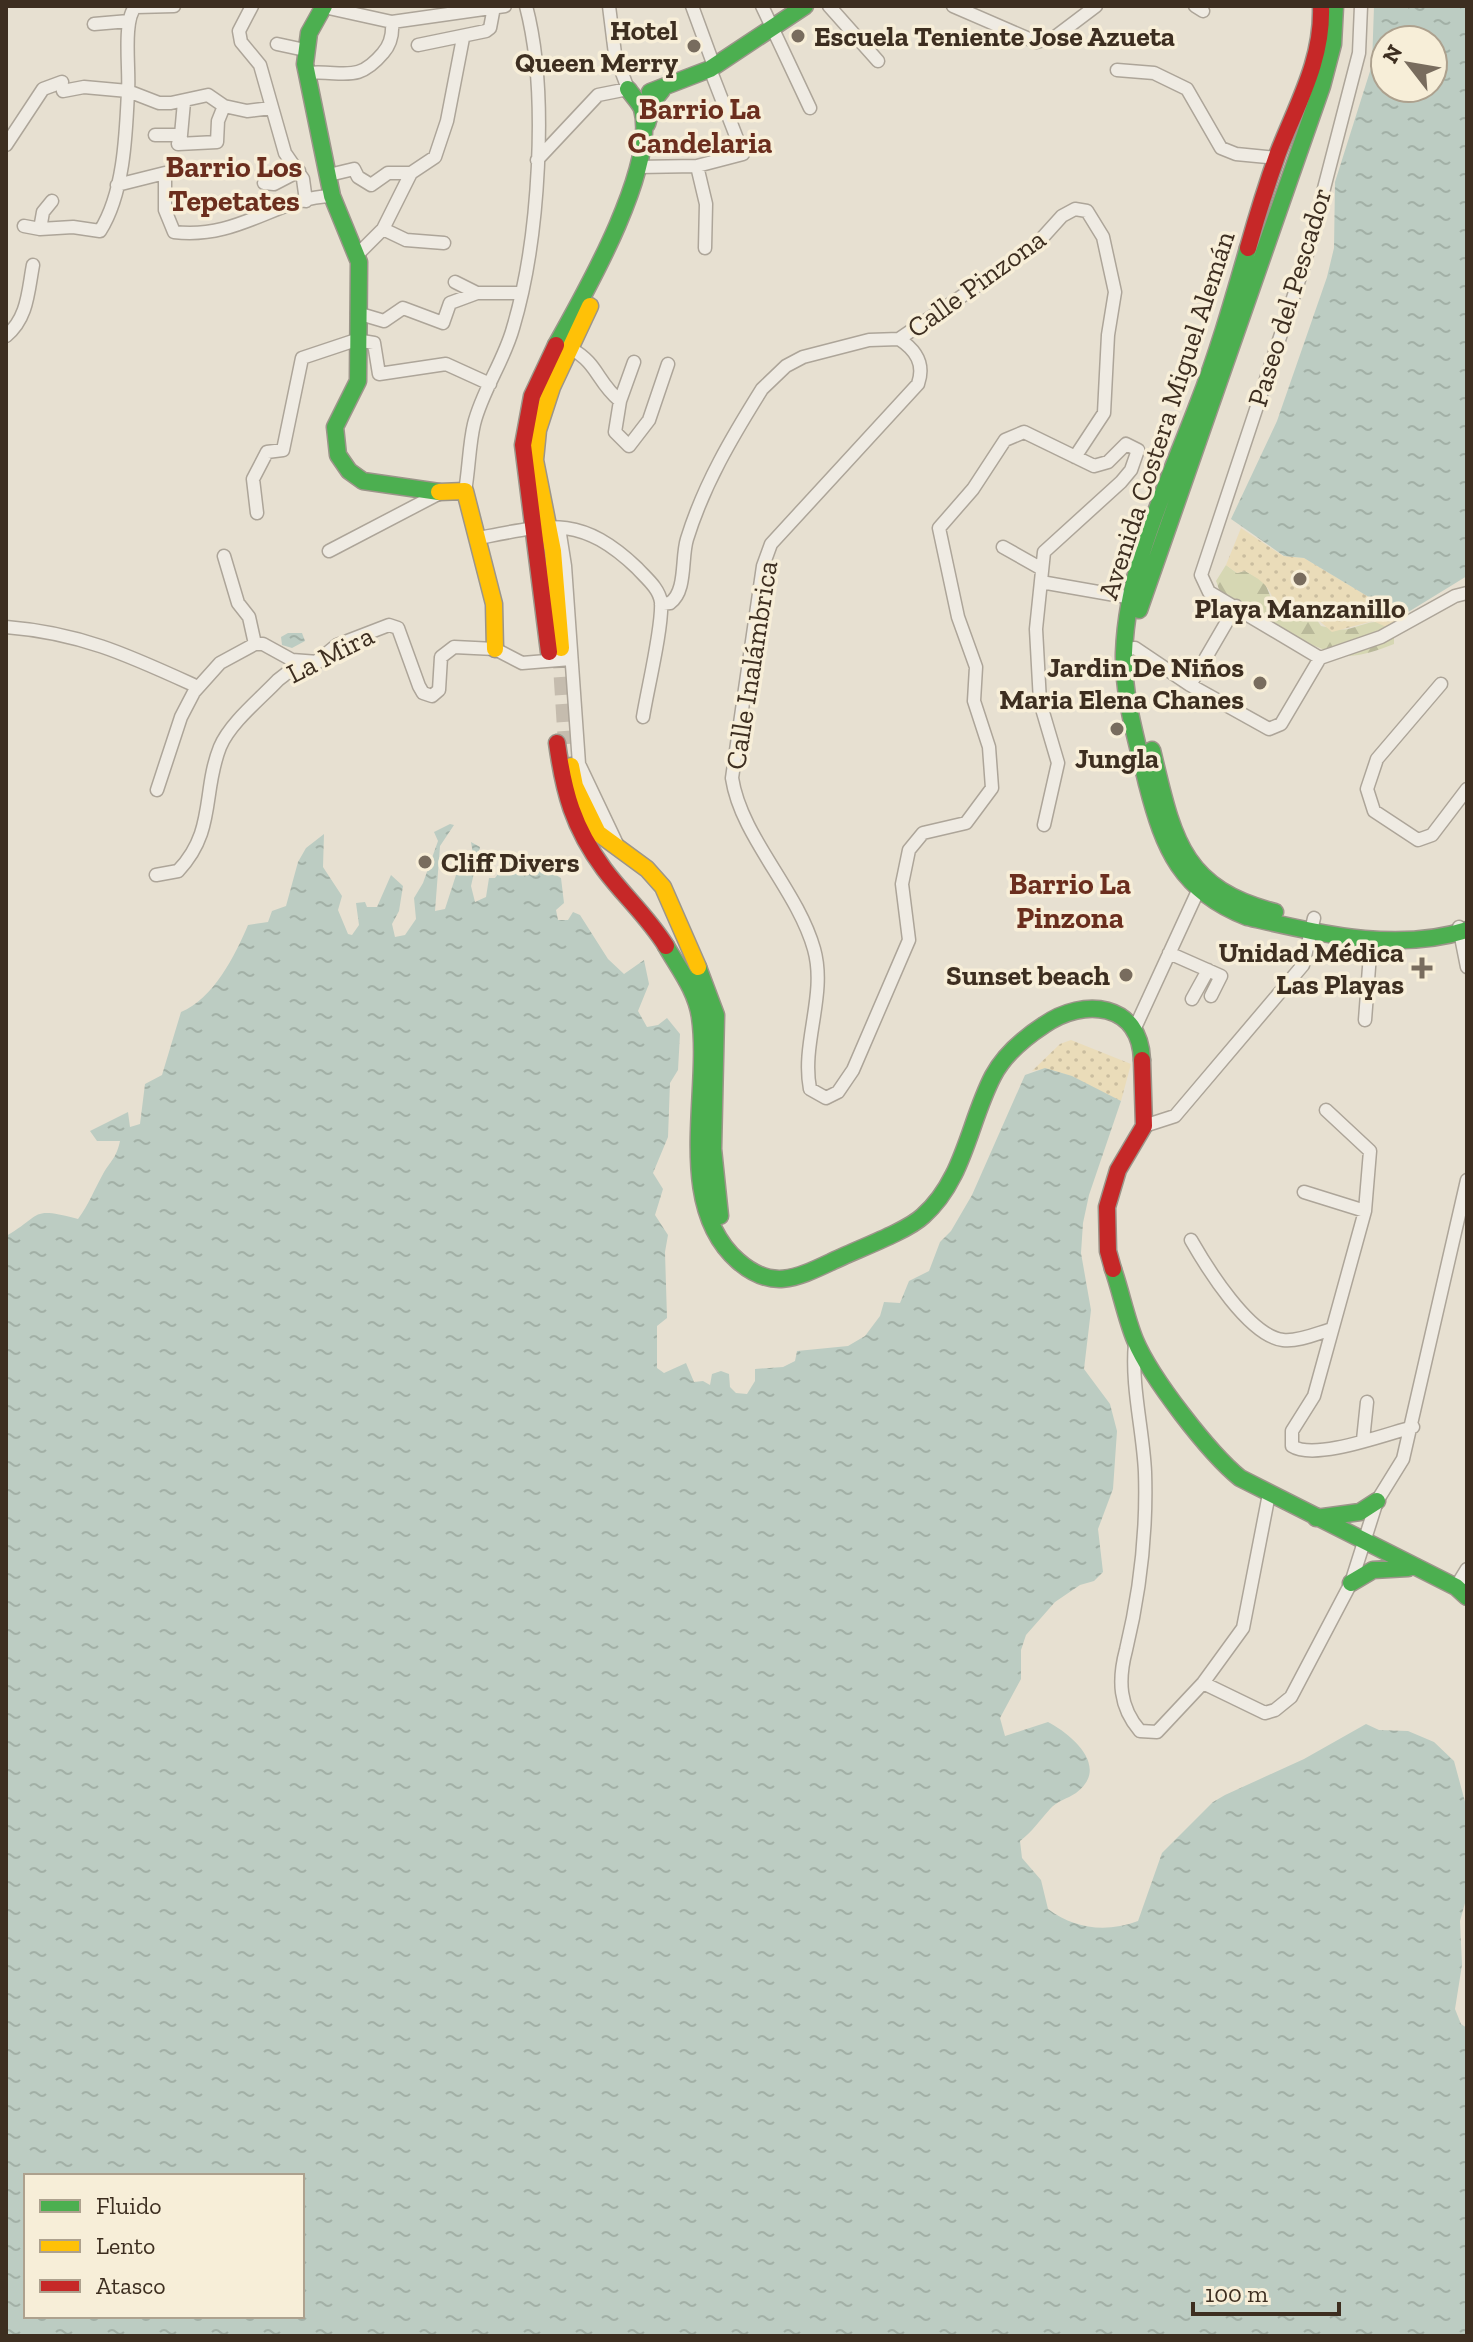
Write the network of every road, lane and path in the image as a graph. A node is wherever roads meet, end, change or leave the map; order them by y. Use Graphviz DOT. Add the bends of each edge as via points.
graph roads {
  1 [pos="136,6"];
  2 [pos="174,6"];
  3 [pos="252,6"];
  4 [pos="324,6"];
  5 [pos="397,6"];
  6 [pos="505,6"];
  7 [pos="526,6"];
  8 [pos="609,6"];
  9 [pos="692,6"];
  10 [pos="762,6"];
  11 [pos="805,6"];
  12 [pos="829,6"];
  13 [pos="953,6"];
  14 [pos="1096,6"];
  15 [pos="1321,6"];
  16 [pos="1335,6"];
  17 [pos="1361,6"];
  18 [pos="494,7"];
  19 [pos="129,21"];
  20 [pos="396,22"];
  21 [pos="94,24"];
  22 [pos="772,27"];
  23 [pos="463,38"];
  24 [pos="277,44"];
  25 [pos="418,45"];
  26 [pos="305,50"];
  27 [pos="878,61"];
  28 [pos="712,67"];
  29 [pos="1117,70"];
  30 [pos="307,73"];
  31 [pos="628,89"];
  32 [pos="662,90"];
  33 [pos="128,91"];
  34 [pos="184,102"];
  35 [pos="224,106"];
  36 [pos="271,108"];
  37 [pos="810,108"];
  38 [pos="645,118"];
  39 [pos="155,135"];
  40 [pos="181,135"];
  41 [pos="6,145"];
  42 [pos="1277,158"];
  43 [pos="537,160"];
  44 [pos="697,166"];
  45 [pos="640,168"];
  46 [pos="299,171"];
  47 [pos="411,173"];
  48 [pos="329,175"];
  49 [pos="264,183"];
  50 [pos="117,185"];
  51 [pos="332,196"];
  52 [pos="52,201"];
  53 [pos="306,201"];
  54 [pos="24,226"];
  55 [pos="40,229"];
  56 [pos="383,229"];
  57 [pos="444,243"];
  58 [pos="705,248"];
  59 [pos="358,254"];
  60 [pos="33,265"];
  61 [pos="455,282"];
  62 [pos="477,293"];
  63 [pos="521,293"];
  64 [pos="357,313"];
  65 [pos="6,336"];
  66 [pos="899,339"];
  67 [pos="356,340"];
  68 [pos="570,348"];
  69 [pos="634,362"];
  70 [pos="668,364"];
  71 [pos="490,384"];
  72 [pos="620,401"];
  73 [pos="1075,457"];
  74 [pos="465,491"];
  75 [pos="442,492"];
  76 [pos="257,513"];
  77 [pos="542,528"];
  78 [pos="479,538"];
  79 [pos="1003,547"];
  80 [pos="329,551"];
  81 [pos="224,556"];
  82 [pos="1042,576"];
  83 [pos="1467,593"];
  84 [pos="1135,598"];
  85 [pos="661,604"];
  86 [pos="1236,606"];
  87 [pos="6,627"];
  88 [pos="255,644"];
  89 [pos="495,649"];
  90 [pos="1129,649"];
  91 [pos="556,656"];
  92 [pos="1320,658"];
  93 [pos="318,662"];
  94 [pos="1441,684"];
  95 [pos="1190,685"];
  96 [pos="198,687"];
  97 [pos="643,717"];
  98 [pos="1467,789"];
  99 [pos="157,790"];
  100 [pos="1044,825"];
  101 [pos="620,851"];
  102 [pos="156,875"];
  103 [pos="1197,893"];
  104 [pos="1314,923"];
  105 [pos="1464,928"];
  106 [pos="1371,941"];
  107 [pos="1169,953"];
  108 [pos="1467,967"];
  109 [pos="1208,970"];
  110 [pos="1211,996"];
  111 [pos="1192,999"];
  112 [pos="1365,1020"];
  113 [pos="1134,1030"];
  114 [pos="1326,1110"];
  115 [pos="1144,1126"];
  116 [pos="1467,1180"];
  117 [pos="1304,1192"];
  118 [pos="1365,1211"];
  119 [pos="1191,1240"];
  120 [pos="819,1265"];
  121 [pos="1332,1329"];
  122 [pos="1135,1340"];
  123 [pos="1367,1402"];
  124 [pos="1413,1427"];
  125 [pos="1363,1440"];
  126 [pos="1269,1494"];
  127 [pos="1377,1501"];
  128 [pos="1316,1518"];
  129 [pos="1366,1543"];
  130 [pos="1419,1569"];
  131 [pos="1467,1569"];
  132 [pos="1351,1583"];
  133 [pos="1462,1592"];
  134 [pos="1203,1683"];
  1 -- 2 [label="street"];
  1 -- 19 [label="street"];
  3 -- 36 [label="street" via="239,31 241,42 260,65"];
  4 -- 20 [label="street"];
  4 -- 26 [label="main road"];
  5 -- 20 [label="street"];
  6 -- 18 [label="street"];
  7 -- 43 [label="street" via="536,53"];
  8 -- 31 [label="street" via="615,54"];
  9 -- 28 [label="street"];
  10 -- 22 [label="street"];
  11 -- 22 [label="main road"];
  12 -- 27 [label="street"];
  13 -- 14 [label="street" via="1036,42"];
  15 -- 42 [label="main road, Avenida Costera Miguel Alemán" via="1319,48"];
  16 -- 84 [label="main road, Avenida Costera Miguel Alemán" via="1337,30 1247,307"];
  17 -- 86 [label="street, Paseo del Pescador" via="1359,53 1305,262 1203,560 1203,584"];
  18 -- 20 [label="street"];
  18 -- 23 [label="street" via="490,28"];
  19 -- 21 [label="street"];
  19 -- 33 [label="street"];
  20 -- 30 [label="street" via="387,50 369,69 354,74"];
  22 -- 28 [label="main road"];
  22 -- 37 [label="street"];
  23 -- 25 [label="street"];
  23 -- 47 [label="street" via="440,148"];
  24 -- 26 [label="street"];
  26 -- 30 [label="main road"];
  28 -- 32 [label="main road"];
  28 -- 44 [label="street" via="743,154"];
  29 -- 42 [label="street" via="1154,73 1187,89 1221,148"];
  30 -- 51 [label="main road"];
  31 -- 32 [label="main road"];
  31 -- 38 [label="main road"];
  31 -- 43 [label="street" via="598,95"];
  32 -- 38 [label="main road"];
  33 -- 34 [label="street" via="159,103"];
  33 -- 41 [label="street" via="43,89"];
  33 -- 50 [label="street"];
  34 -- 35 [label="street" via="208,95"];
  34 -- 40 [label="street"];
  35 -- 36 [label="street" via="247,111"];
  35 -- 40 [label="street" via="217,142 178,144"];
  36 -- 46 [label="street" via="285,153"];
  38 -- 45 [label="main road"];
  39 -- 40 [label="street"];
  42 -- 84 [label="main road, Avenida Costera Miguel Alemán"];
  43 -- 63 [label="street"];
  44 -- 45 [label="street"];
  44 -- 58 [label="street" via="706,204"];
  45 -- 68 [label="main road" via="633,211"];
  45 -- 77 [label="main road" via="608,249 529,405 523,461"];
  46 -- 49 [label="street" via="274,184"];
  46 -- 53 [label="street"];
  47 -- 48 [label="street" via="388,173 371,185 354,169"];
  47 -- 56 [label="street"];
  50 -- 53 [label="street" via="165,173 165,210 174,232 185,233 214,233"];
  50 -- 55 [label="street" via="100,231"];
  51 -- 53 [label="street"];
  51 -- 59 [label="main road"];
  52 -- 55 [label="street"];
  54 -- 55 [label="street"];
  56 -- 57 [label="street" via="406,240"];
  56 -- 59 [label="street"];
  59 -- 64 [label="main road"];
  60 -- 65 [label="street" via="20,324"];
  61 -- 62 [label="street"];
  62 -- 63 [label="street"];
  62 -- 64 [label="street" via="450,303 443,323 403,308 384,321"];
  63 -- 71 [label="street"];
  64 -- 67 [label="main road"];
  66 -- 73 [label="street, Calle Pinzona" via="1034,247 1062,216 1075,209 1087,211 1103,237 1115,292 1104,413"];
  66 -- 73 [label="street, Calle Inalámbrica" via="920,362 918,384 771,544 763,566 732,778 741,808 807,926 818,966 808,1078 818,1096 838,1092 853,1070 909,940 902,884 909,850 923,833 966,823 994,782 974,701 976,667 958,617 939,528 1010,436 1031,433"];
  66 -- 85 [label="street, Calle Pinzona" via="869,340 803,357 762,389 723,451 694,515 677,598"];
  67 -- 71 [label="street" via="374,343 379,374 446,364"];
  67 -- 75 [label="main road" via="358,381 335,427 338,455 363,481"];
  67 -- 76 [label="street" via="302,358 283,450 267,452 253,479"];
  68 -- 72 [label="street" via="588,358"];
  68 -- 77 [label="main road" via="538,430 535,460"];
  69 -- 72 [label="street"];
  70 -- 72 [label="street" via="649,420 629,446 615,432"];
  71 -- 74 [label="street" via="474,425"];
  73 -- 82 [label="street" via="1102,466 1126,444 1138,450 1121,482 1047,545"];
  74 -- 75 [label="main road"];
  74 -- 78 [label="main road"];
  75 -- 80 [label="street"];
  77 -- 78 [label="street"];
  77 -- 85 [label="street" via="604,539 648,579"];
  77 -- 91 [label="main road"];
  77 -- 91 [label="street" via="565,566"];
  78 -- 89 [label="main road" via="494,604"];
  79 -- 82 [label="street"];
  81 -- 88 [label="street"];
  82 -- 84 [label="street"];
  82 -- 100 [label="street" via="1036,629 1040,702 1058,763"];
  83 -- 92 [label="street" via="1381,637"];
  84 -- 90 [label="main road, Avenida Costera Miguel Alemán"];
  85 -- 97 [label="street"];
  86 -- 92 [label="street"];
  86 -- 95 [label="street"];
  87 -- 96 [label="street" via="107,645"];
  88 -- 93 [label="street" via="292,660"];
  88 -- 96 [label="street" via="220,663"];
  89 -- 91 [label="street" via="522,663"];
  89 -- 93 [label="street, La Mira" via="446,650 439,690 432,696 423,693 398,628 389,625 337,645"];
  90 -- 95 [label="street"];
  90 -- 103 [label="main road, Avenida Costera Miguel Alemán" via="1128,697 1156,820 1165,847"];
  90 -- 104 [label="main road, Avenida Costera Miguel Alemán" via="1175,841 1190,866 1223,895"];
  91 -- 101 [label="street" via="579,764"];
  92 -- 95 [label="street" via="1281,724 1269,729"];
  93 -- 102 [label="street, La Mira" via="278,680 221,746 205,830 178,871"];
  94 -- 98 [label="street" via="1377,759 1368,799 1374,811 1418,840 1432,835"];
  96 -- 99 [label="street" via="176,728"];
  101 -- 120 [label="main road" via="663,887 716,1015 713,1149 722,1223 757,1266 791,1272"];
  101 -- 120 [label="main road" via="598,833 588,815 562,744 565,797 586,841 651,921 695,996 700,1019 699,1152 705,1211 717,1240 734,1261 760,1278 793,1280"];
  103 -- 104 [label="main road, Avenida Costera Miguel Alemán" via="1242,916"];
  103 -- 107 [label="street"];
  104 -- 105 [label="main road, Avenida Costera Miguel Alemán" via="1398,932"];
  104 -- 106 [label="main road, Avenida Costera Miguel Alemán"];
  104 -- 115 [label="street" via="1303,965 1175,1116"];
  105 -- 106 [label="main road, Avenida Costera Miguel Alemán" via="1427,940"];
  105 -- 108 [label="street"];
  106 -- 112 [label="street"];
  107 -- 109 [label="street"];
  107 -- 113 [label="street"];
  109 -- 110 [label="street" via="1221,976"];
  109 -- 111 [label="street"];
  113 -- 115 [label="main road" via="1141,1042"];
  113 -- 120 [label="main road" via="1116,1012 1082,1008 1028,1036 993,1076 937,1205 922,1218"];
  114 -- 118 [label="street" via="1370,1151"];
  115 -- 122 [label="main road" via="1118,1170 1105,1230"];
  116 -- 124 [label="street"];
  117 -- 118 [label="street"];
  118 -- 121 [label="street"];
  119 -- 121 [label="street" via="1212,1276 1269,1336 1288,1341"];
  121 -- 125 [label="street" via="1314,1396 1292,1431 1292,1446 1306,1451"];
  122 -- 126 [label="main road" via="1162,1386 1224,1465"];
  122 -- 134 [label="street" via="1144,1507 1139,1594 1121,1670 1124,1706 1140,1731 1157,1732"];
  123 -- 125 [label="street"];
  124 -- 125 [label="street"];
  124 -- 127 [label="street" via="1403,1459"];
  126 -- 128 [label="main road"];
  126 -- 134 [label="street" via="1243,1628"];
  127 -- 128 [label="main road" via="1360,1512"];
  127 -- 129 [label="street"];
  128 -- 129 [label="main road"];
  129 -- 130 [label="main road"];
  129 -- 132 [label="street"];
  130 -- 132 [label="main road" via="1373,1570"];
  130 -- 133 [label="main road"];
  131 -- 133 [label="street"];
  132 -- 134 [label="street" via="1283,1705 1265,1713"];
}
